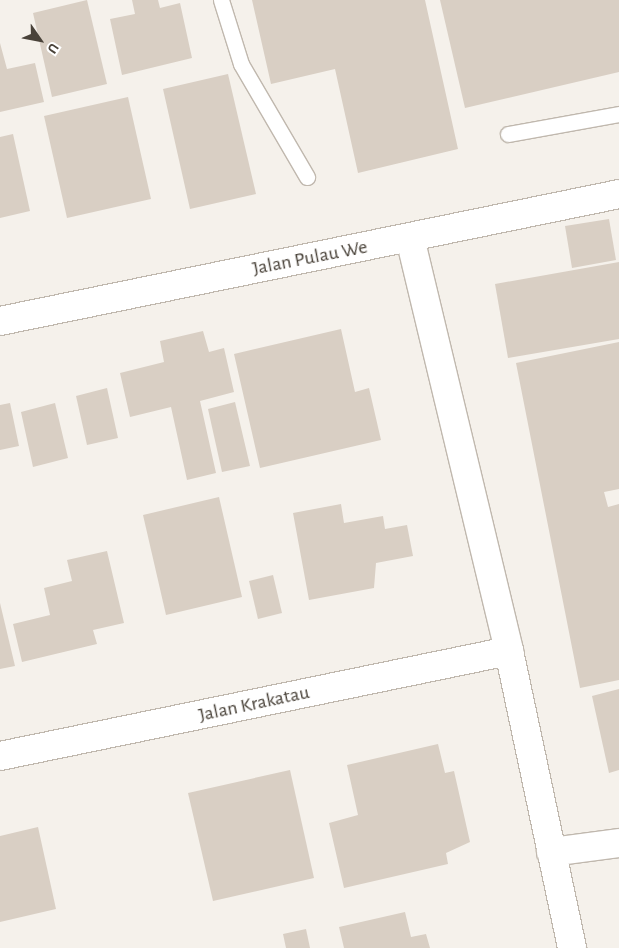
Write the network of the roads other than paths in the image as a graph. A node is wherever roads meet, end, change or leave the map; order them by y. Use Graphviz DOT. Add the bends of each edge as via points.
graph roads {
  1 [pos="221,0"];
  2 [pos="619,114"];
  3 [pos="508,134"];
  4 [pos="306,177"];
  5 [pos="619,194"];
  6 [pos="410,238"];
  7 [pos="0,320"];
  8 [pos="509,651"];
  9 [pos="0,756"];
  10 [pos="619,844"];
  11 [pos="551,852"];
  12 [pos="572,948"];
  1 -- 4 [label="lane" via="241,64"];
  2 -- 3 [label="lane"];
  5 -- 6 [label="street, Jalan Pulau We"];
  6 -- 7 [label="street, Jalan Pulau We"];
  6 -- 8 [label="street"];
  8 -- 9 [label="street, Jalan Krakatau"];
  8 -- 11 [label="street"];
  10 -- 11 [label="street"];
  11 -- 12 [label="street"];
}
